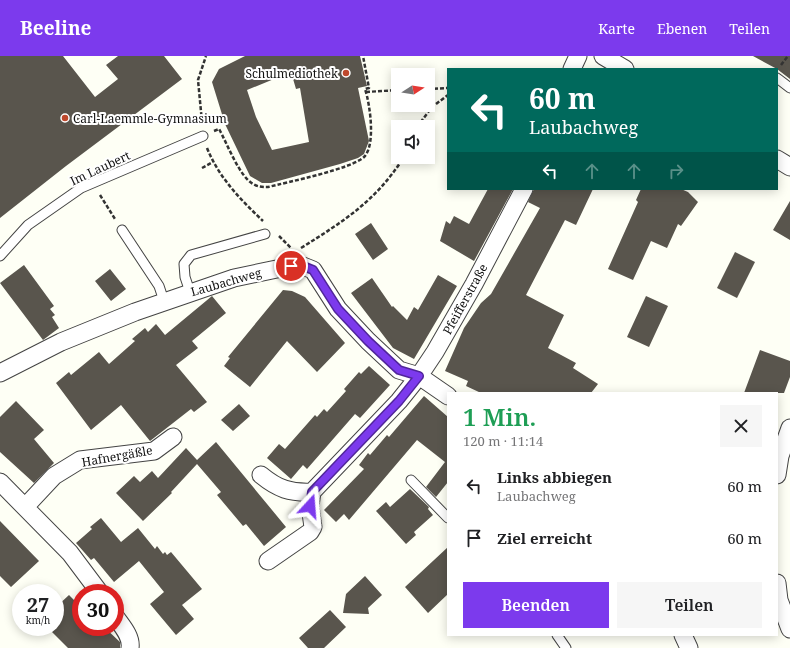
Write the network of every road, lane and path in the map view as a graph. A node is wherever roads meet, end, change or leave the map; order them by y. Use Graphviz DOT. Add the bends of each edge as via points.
graph roads {
  1 [pos="206,56"];
  2 [pos="362,56"];
  3 [pos="578,56"];
  4 [pos="603,56"];
  5 [pos="788,56"];
  6 [pos="572,68"];
  7 [pos="623,68"];
  8 [pos="778,69"];
  9 [pos="778,79"];
  10 [pos="447,88"];
  11 [pos="790,88"];
  12 [pos="435,89"];
  13 [pos="391,90"];
  14 [pos="366,92"];
  15 [pos="447,97"];
  16 [pos="422,120"];
  17 [pos="203,136"];
  18 [pos="778,160"];
  19 [pos="213,162"];
  20 [pos="399,164"];
  21 [pos="790,167"];
  22 [pos="202,168"];
  23 [pos="92,183"];
  24 [pos="523,190"];
  25 [pos="266,224"];
  26 [pos="122,230"];
  27 [pos="276,233"];
  28 [pos="265,234"];
  29 [pos="0,256"];
  30 [pos="190,292"];
  31 [pos="164,301"];
  32 [pos="0,373"];
  33 [pos="419,376"];
  34 [pos="447,395"];
  35 [pos="790,428"];
  36 [pos="173,437"];
  37 [pos="778,469"];
  38 [pos="261,475"];
  39 [pos="411,480"];
  40 [pos="0,482"];
  41 [pos="312,492"];
  42 [pos="25,507"];
  43 [pos="447,517"];
  44 [pos="268,561"];
  45 [pos="93,584"];
  46 [pos="778,592"];
  47 [pos="790,629"];
  48 [pos="124,630"];
  49 [pos="559,636"];
  50 [pos="683,636"];
  51 [pos="130,648"];
  52 [pos="566,648"];
  53 [pos="689,648"];
  1 -- 17 [label="path" via="198,80"];
  2 -- 14 [label="path" via="369,88 365,89"];
  3 -- 6 [label="street"];
  4 -- 7 [label="street"];
  5 -- 8 [label="path"];
  9 -- 11 [label="lane"];
  10 -- 12 [label="path"];
  13 -- 14 [label="path"];
  14 -- 17 [label="path" via="371,145 365,156 356,162 323,173 260,187 245,177 219,129"];
  15 -- 16 [label="path" via="432,107"];
  17 -- 19 [label="path"];
  17 -- 23 [label="lane, Im Laubert"];
  18 -- 21 [label="street"];
  19 -- 22 [label="path"];
  19 -- 25 [label="path" via="236,195"];
  20 -- 27 [label="path" via="382,188 362,207 296,252"];
  23 -- 26 [label="path"];
  23 -- 29 [label="lane, Im Laubert" via="28,225"];
  24 -- 33 [label="street, Pfeifferstraße" via="474,284"];
  26 -- 31 [label="lane" via="159,286"];
  28 -- 30 [label="lane" via="191,255 184,264"];
  30 -- 31 [label="street, Laubachweg"];
  30 -- 33 [label="street, Laubachweg" via="234,278 291,266 303,266 313,270 338,309 368,341 399,370"];
  31 -- 32 [label="street, Laubachweg" via="61,342"];
  33 -- 34 [label="street"];
  33 -- 41 [label="street, Pfeifferstraße" via="399,401"];
  35 -- 37 [label="street"];
  36 -- 42 [label="street, Hafnergäßle" via="154,451 80,460 54,476"];
  38 -- 41 [label="street" via="274,486 297,493"];
  39 -- 43 [label="lane"];
  40 -- 42 [label="street"];
  41 -- 44 [label="street" via="310,532"];
  42 -- 45 [label="street" via="70,553"];
  46 -- 47 [label="street"];
  48 -- 51 [label="street"];
  49 -- 52 [label="lane"];
  50 -- 53 [label="street"];
}
